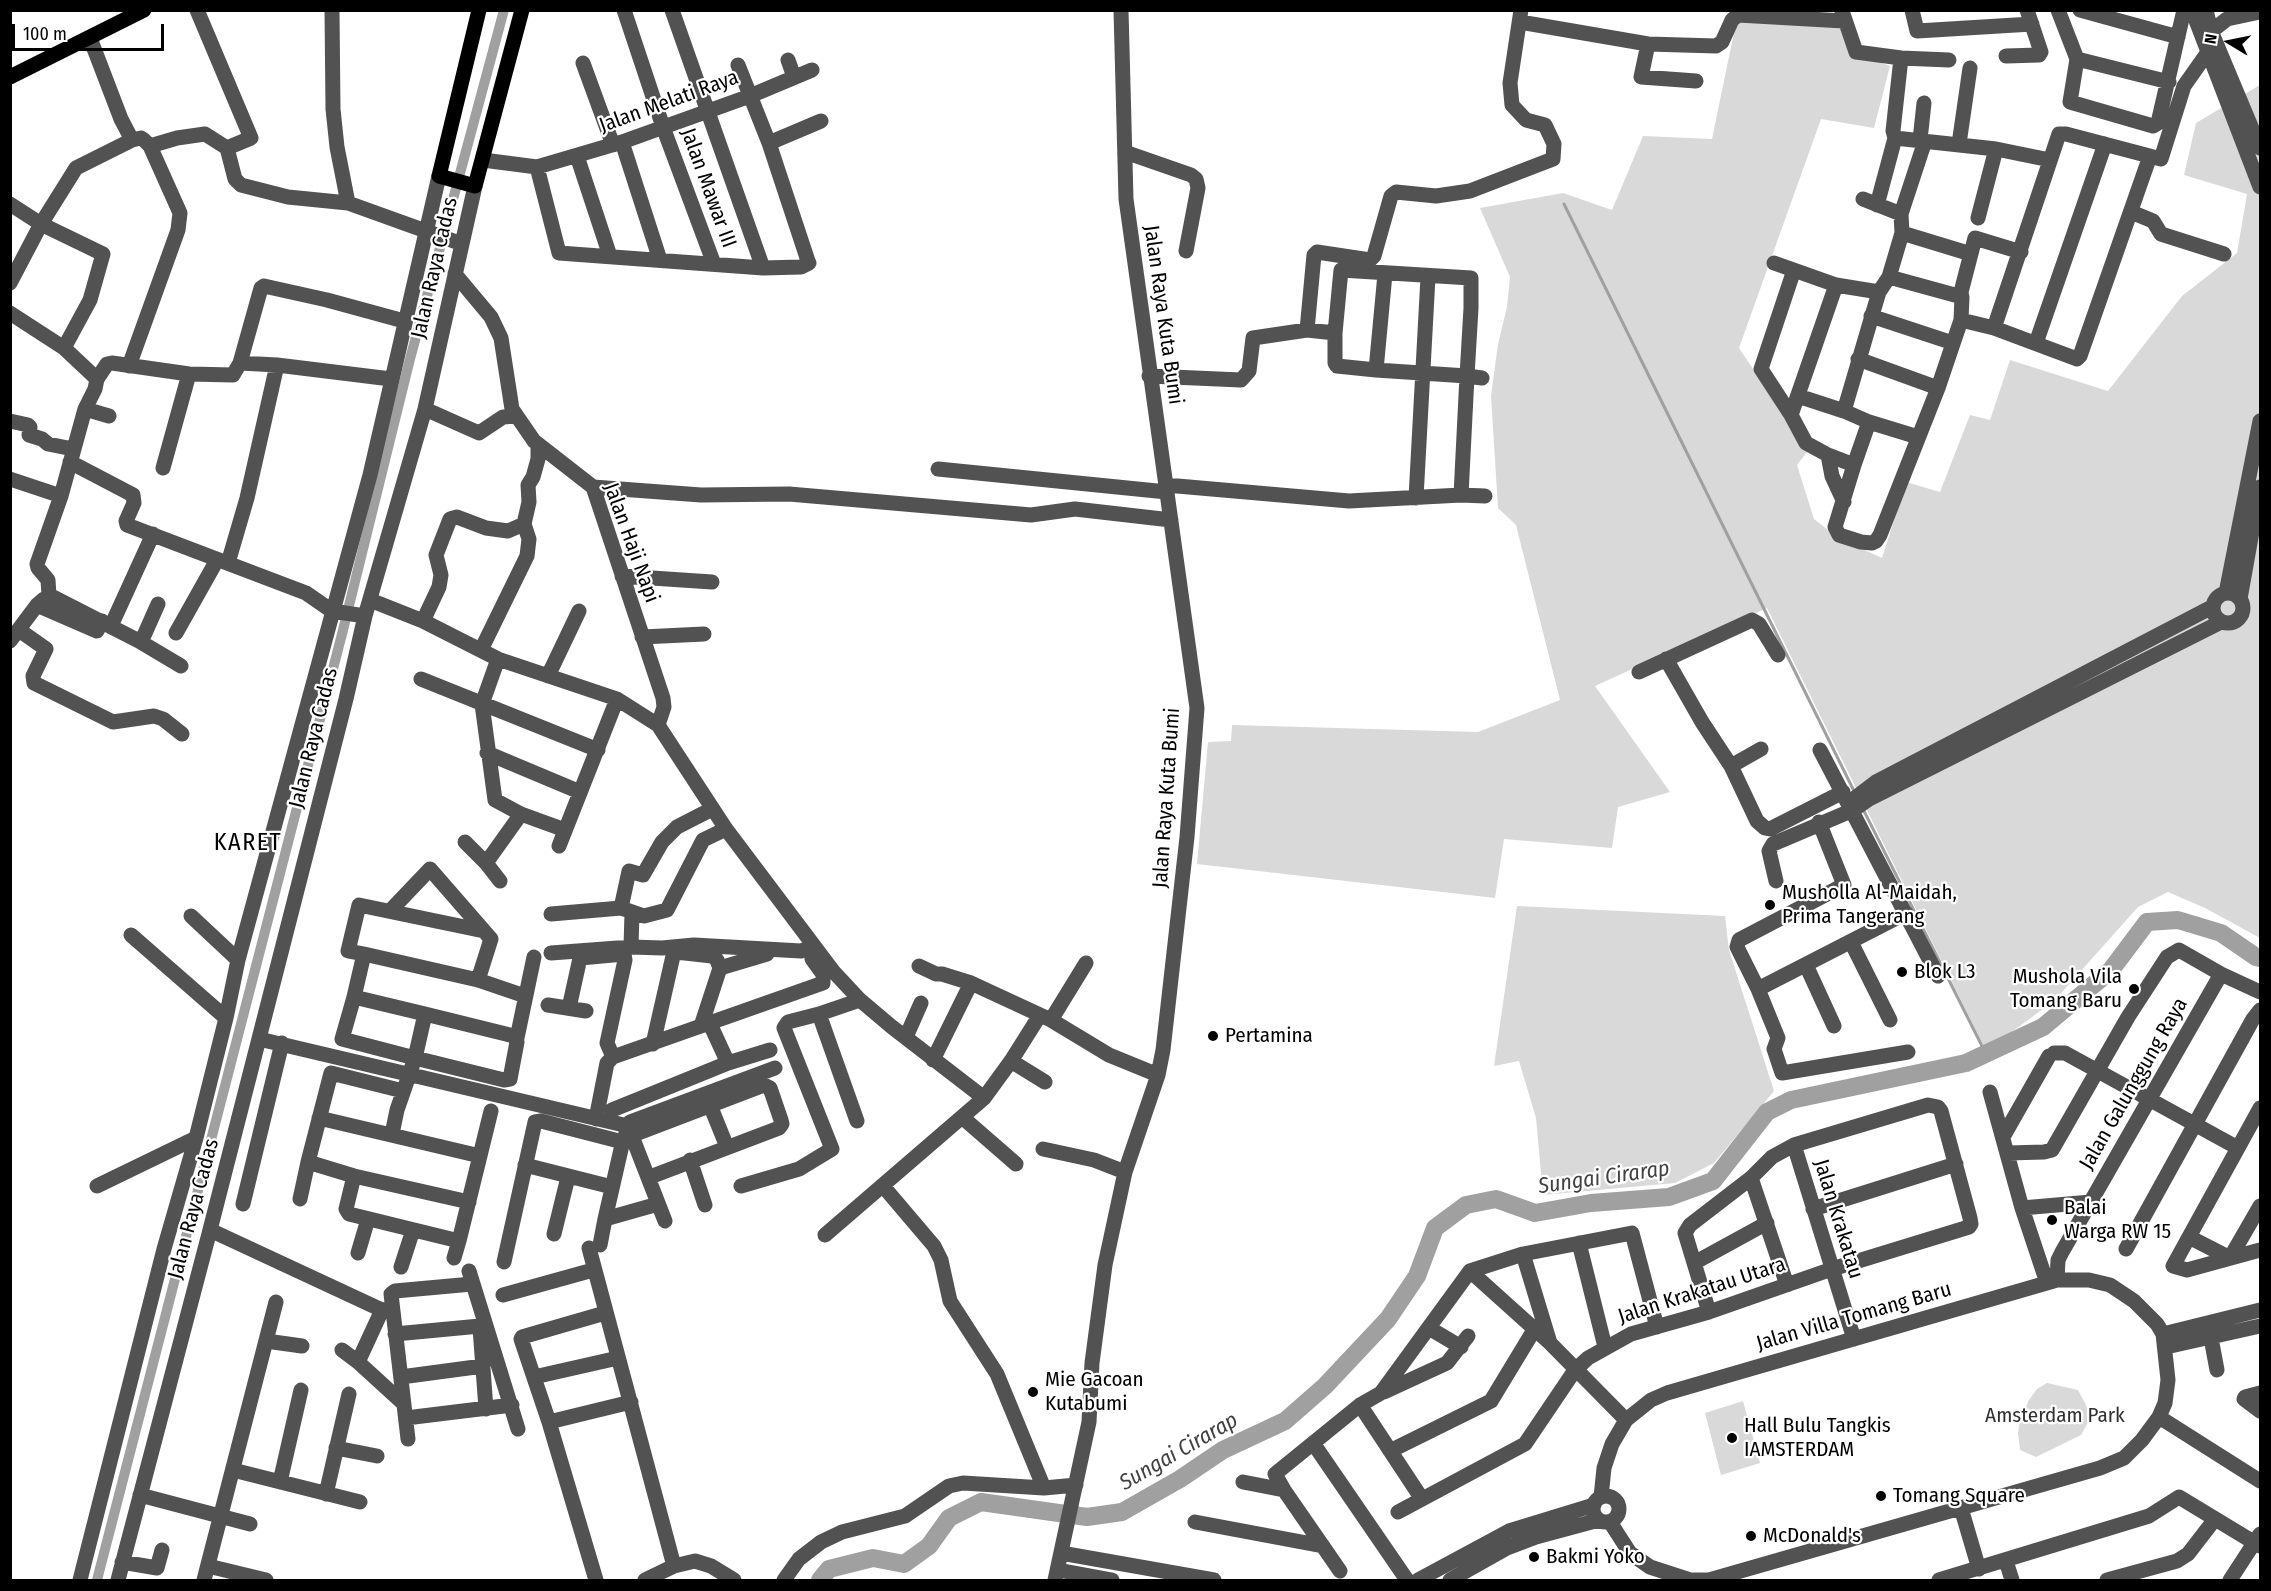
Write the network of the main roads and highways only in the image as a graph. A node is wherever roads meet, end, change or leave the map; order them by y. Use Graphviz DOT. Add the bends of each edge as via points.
graph roads {
  1 [pos="144,10"];
  2 [pos="479,10"];
  3 [pos="522,10"];
  4 [pos="10,77"];
  1 -- 4 [label="main road"];
  2 -- 3 [label="main road, Jalan Raya Cadas" via="443,177 471,185 483,160"];
}
